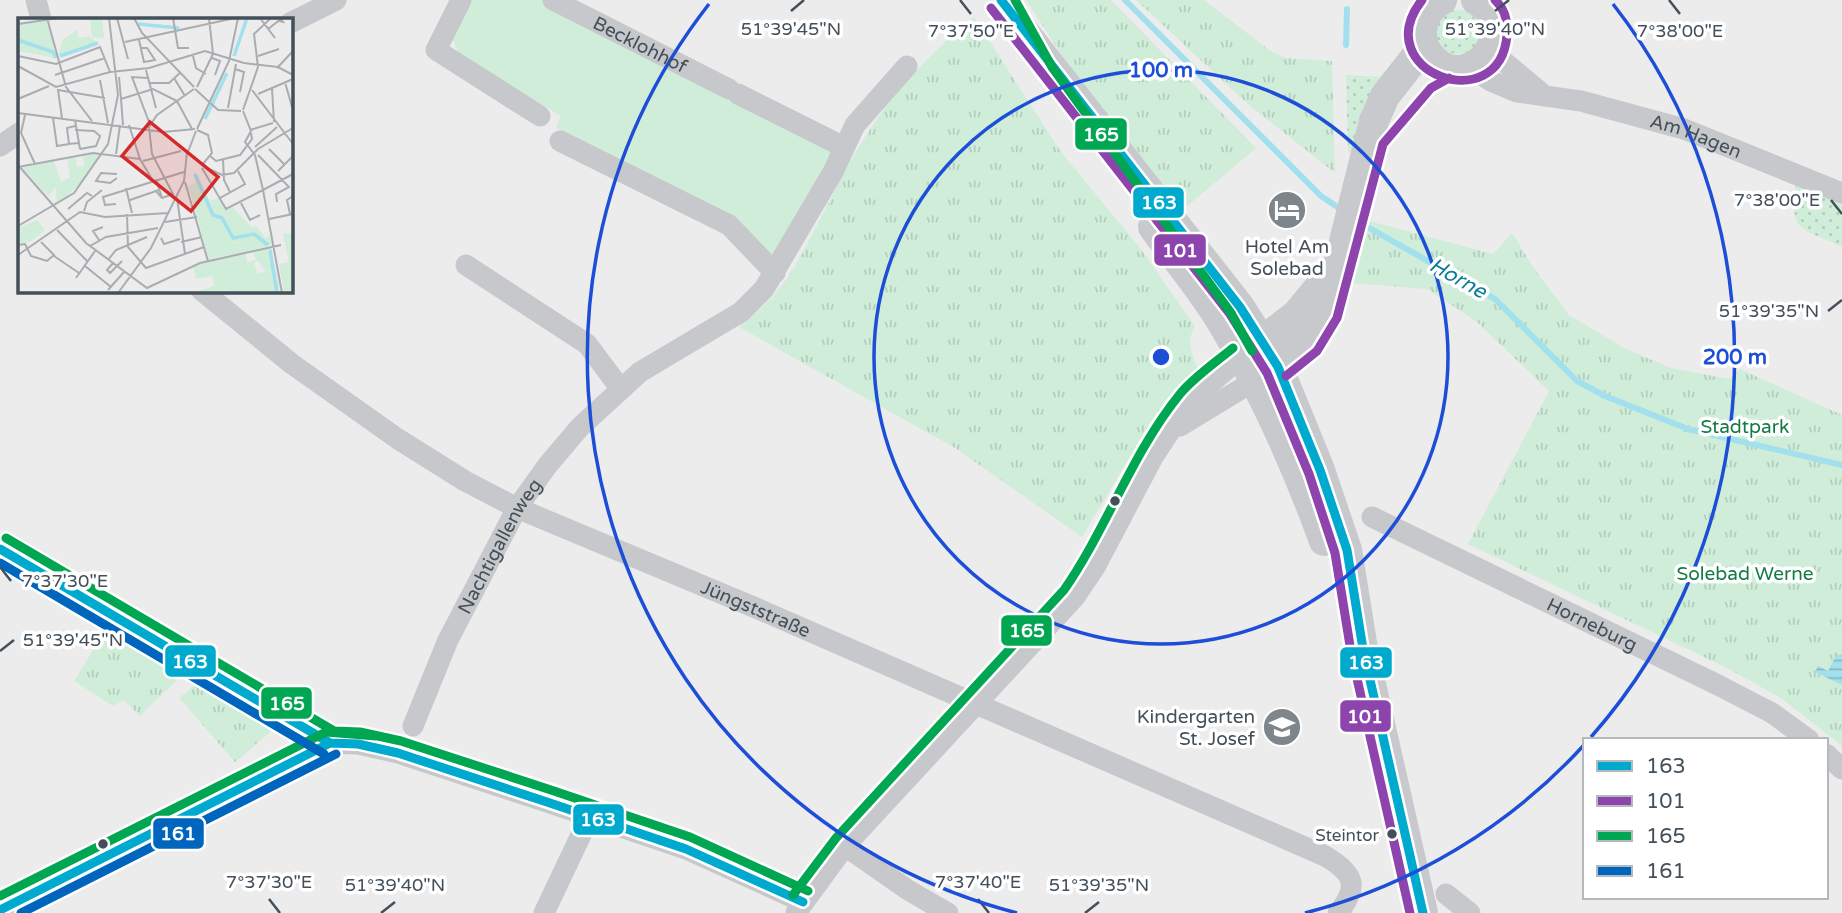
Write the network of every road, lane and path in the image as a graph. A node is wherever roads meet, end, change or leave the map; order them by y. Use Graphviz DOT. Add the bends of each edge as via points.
graph roads {
  1 [pos="36,0"];
  2 [pos="336,0"];
  3 [pos="461,0"];
  4 [pos="553,0"];
  5 [pos="1489,3"];
  6 [pos="1429,4"];
  7 [pos="1004,5"];
  8 [pos="41,18"];
  9 [pos="292,22"];
  10 [pos="1434,56"];
  11 [pos="1482,59"];
  12 [pos="907,66"];
  13 [pos="540,116"];
  14 [pos="18,134"];
  15 [pos="560,141"];
  16 [pos="0,146"];
  17 [pos="844,147"];
  18 [pos="1842,193"];
  19 [pos="466,265"];
  20 [pos="775,274"];
  21 [pos="203,292"];
  22 [pos="1259,362"];
  23 [pos="620,388"];
  24 [pos="517,508"];
  25 [pos="1372,517"];
  26 [pos="0,550"];
  27 [pos="976,704"];
  28 [pos="414,726"];
  29 [pos="1806,738"];
  30 [pos="330,743"];
  31 [pos="1828,756"];
  32 [pos="1842,769"];
  33 [pos="590,816"];
  34 [pos="845,846"];
  35 [pos="1446,894"];
  36 [pos="800,908"];
  37 [pos="0,910"];
  38 [pos="544,913"];
  39 [pos="948,913"];
  40 [pos="1338,913"];
  41 [pos="1423,913"];
  42 [pos="1470,913"];
  1 -- 8 [label="street"];
  2 -- 9 [label="street"];
  3 -- 13 [label="street" via="436,50"];
  4 -- 17 [label="street, Becklohhof"];
  5 -- 11 [label="main road" via="1496,30"];
  6 -- 10 [label="main road" via="1423,22"];
  7 -- 22 [label="main road" via="1042,74 1221,320"];
  10 -- 11 [label="main road" via="1450,69"];
  10 -- 22 [label="main road" via="1423,78 1371,138 1340,253"];
  11 -- 18 [label="street, Am Hagen" via="1492,81 1517,92 1581,101 1684,129"];
  12 -- 17 [label="street, Nachtigallenweg" via="862,117"];
  14 -- 16 [label="street"];
  15 -- 20 [label="street" via="729,225"];
  17 -- 20 [label="street, Nachtigallenweg"];
  19 -- 23 [label="street" via="587,344"];
  20 -- 23 [label="street, Nachtigallenweg" via="741,312 673,350"];
  21 -- 24 [label="street, Jüngststraße" via="292,364 398,439"];
  22 -- 27 [label="street" via="1191,401 1153,457 1095,567 1074,597"];
  22 -- 41 [label="main road" via="1363,649"];
  23 -- 24 [label="street, Nachtigallenweg" via="580,427"];
  24 -- 27 [label="street, Jüngststraße"];
  24 -- 28 [label="street, Nachtigallenweg" via="449,640"];
  25 -- 29 [label="street, Horneburg" via="1718,685 1772,713"];
  26 -- 30 [label="street"];
  27 -- 34 [label="street"];
  27 -- 40 [label="street, Jüngststraße" via="1325,856 1344,869 1352,886"];
  30 -- 33 [label="street" via="398,753"];
  30 -- 37 [label="street"];
  31 -- 32 [label="street"];
  33 -- 36 [label="street" via="686,849"];
  33 -- 38 [label="street"];
  34 -- 36 [label="street"];
  34 -- 39 [label="street"];
  35 -- 42 [label="street"];
}
